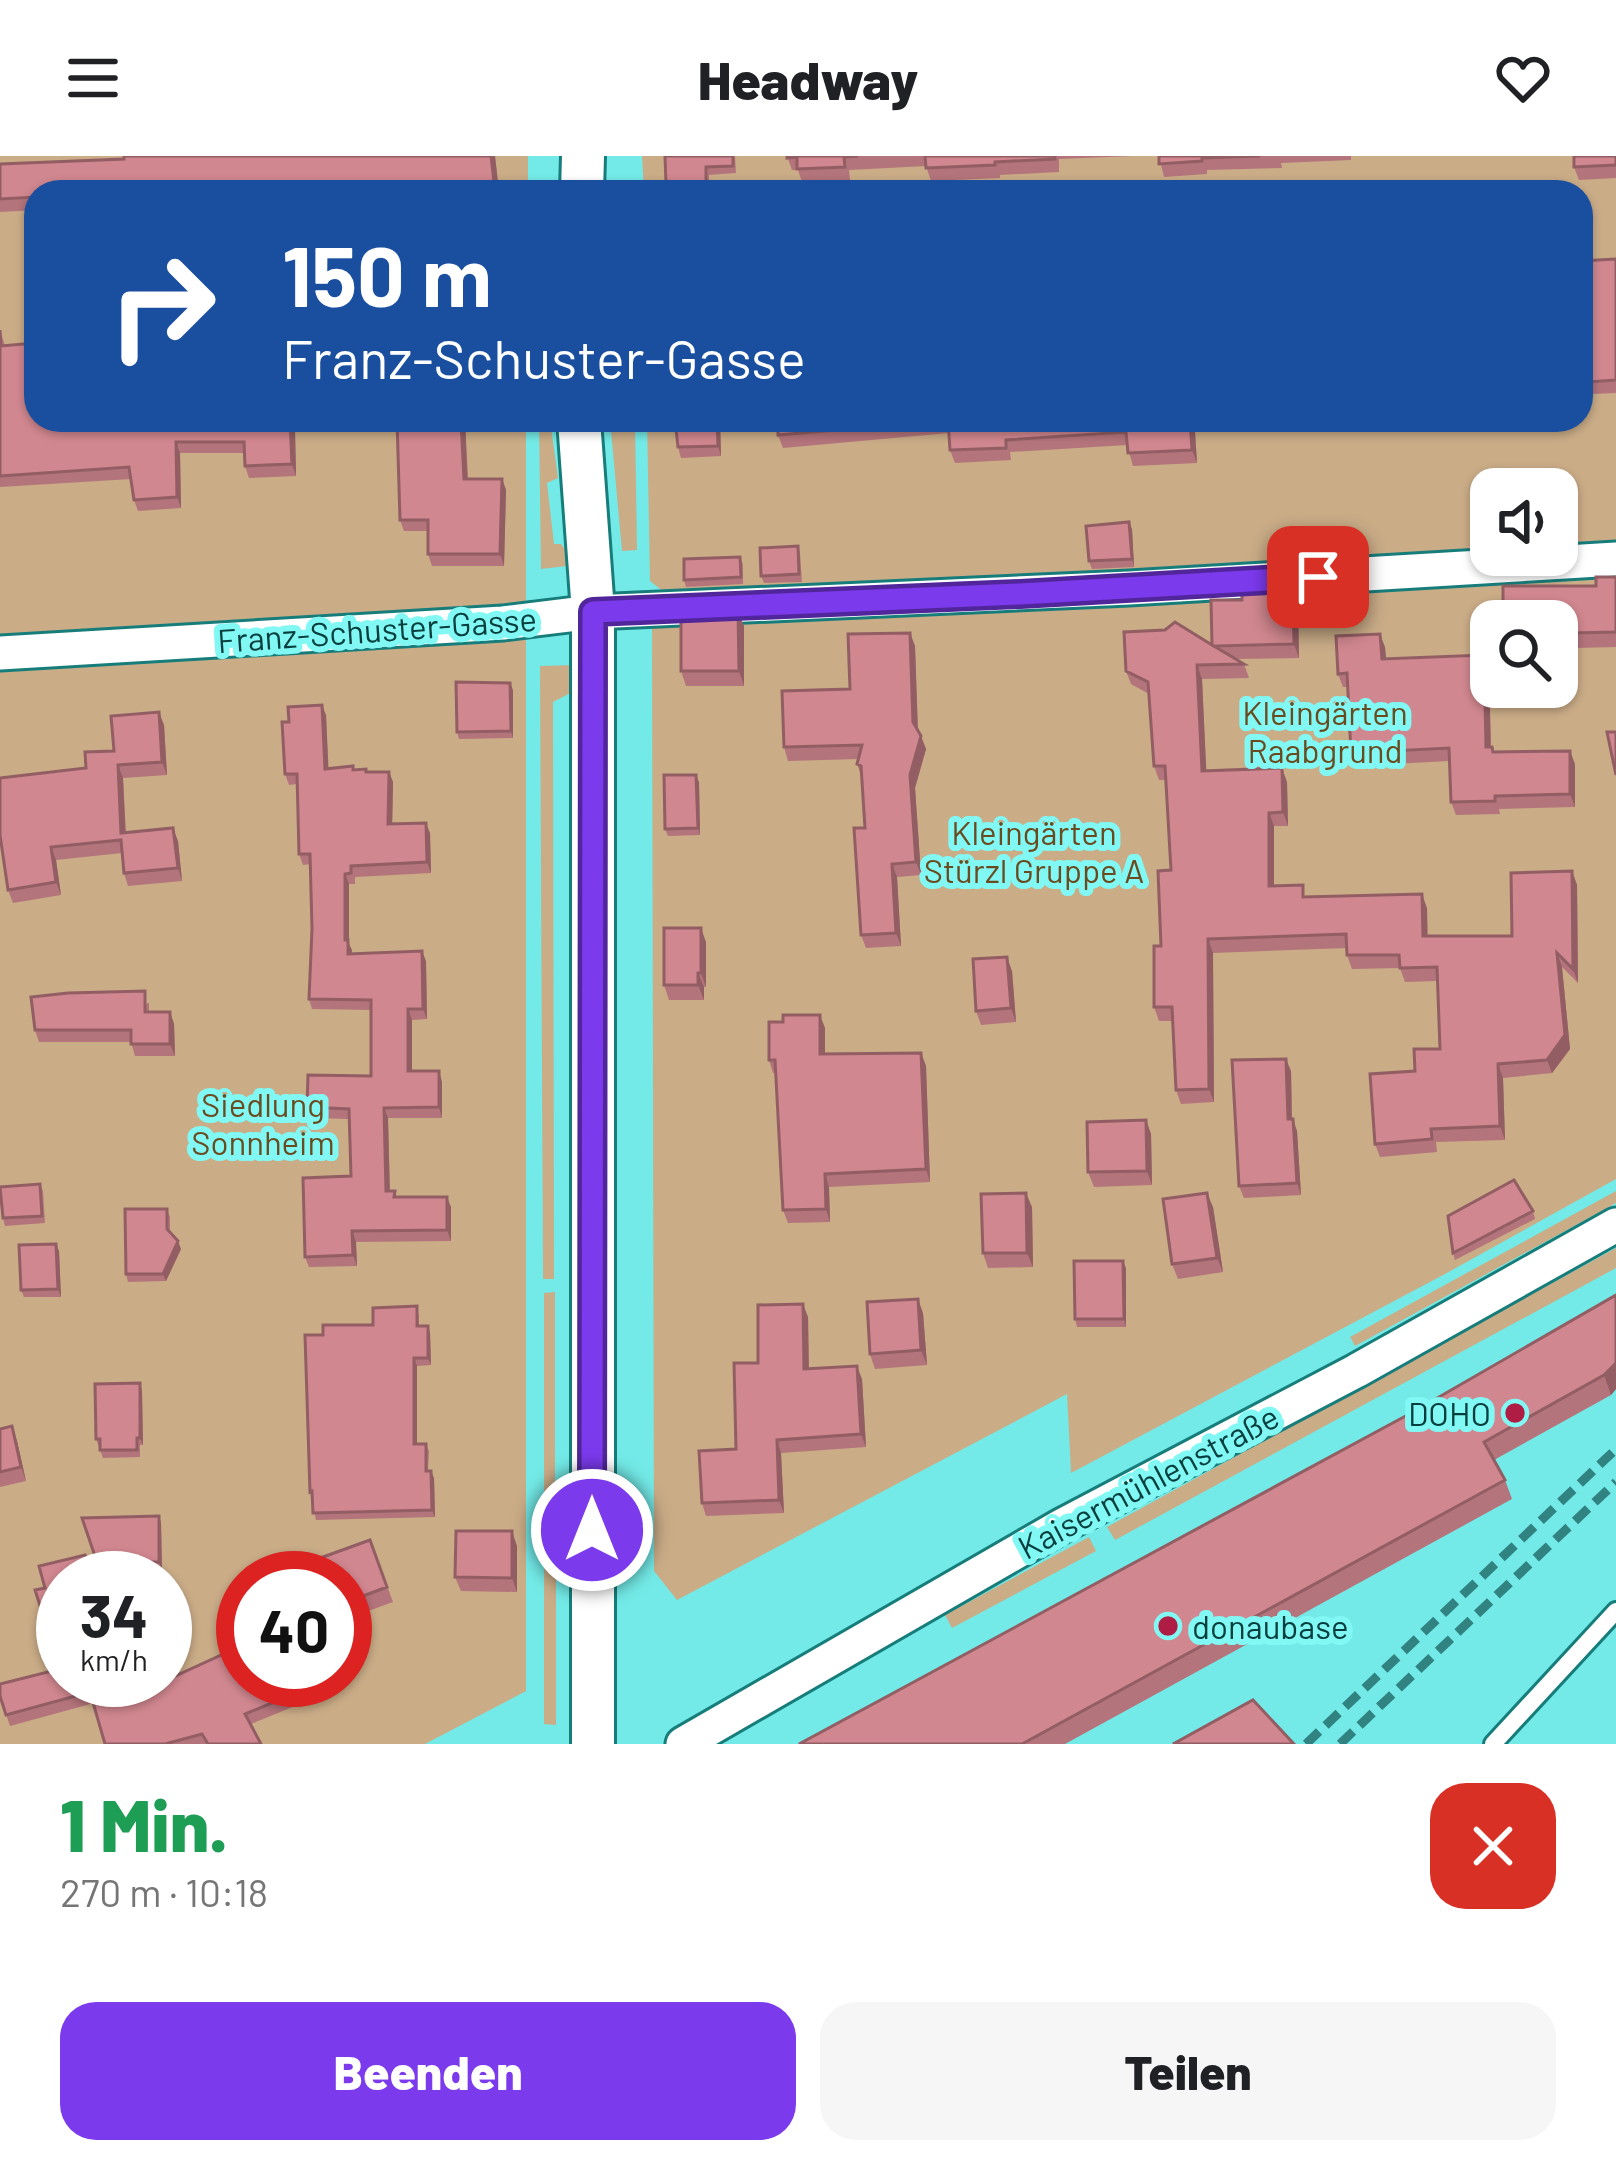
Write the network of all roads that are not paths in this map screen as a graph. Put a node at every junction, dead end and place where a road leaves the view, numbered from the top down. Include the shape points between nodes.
1 (580, 432) edge
2 (1616, 559) edge
3 (593, 612) junction
4 (0, 652) edge
5 (1616, 1225) edge
6 (1616, 1611) edge
7 (593, 1744) edge
8 (683, 1744) edge
9 (1493, 1744) edge

1 - 3 street
2 - 3 street, Franz-Schuster-Gasse
3 - 4 street, Franz-Schuster-Gasse
3 - 7 street
5 - 8 street, Kaisermühlenstraße via 1063,1525
6 - 9 lane

